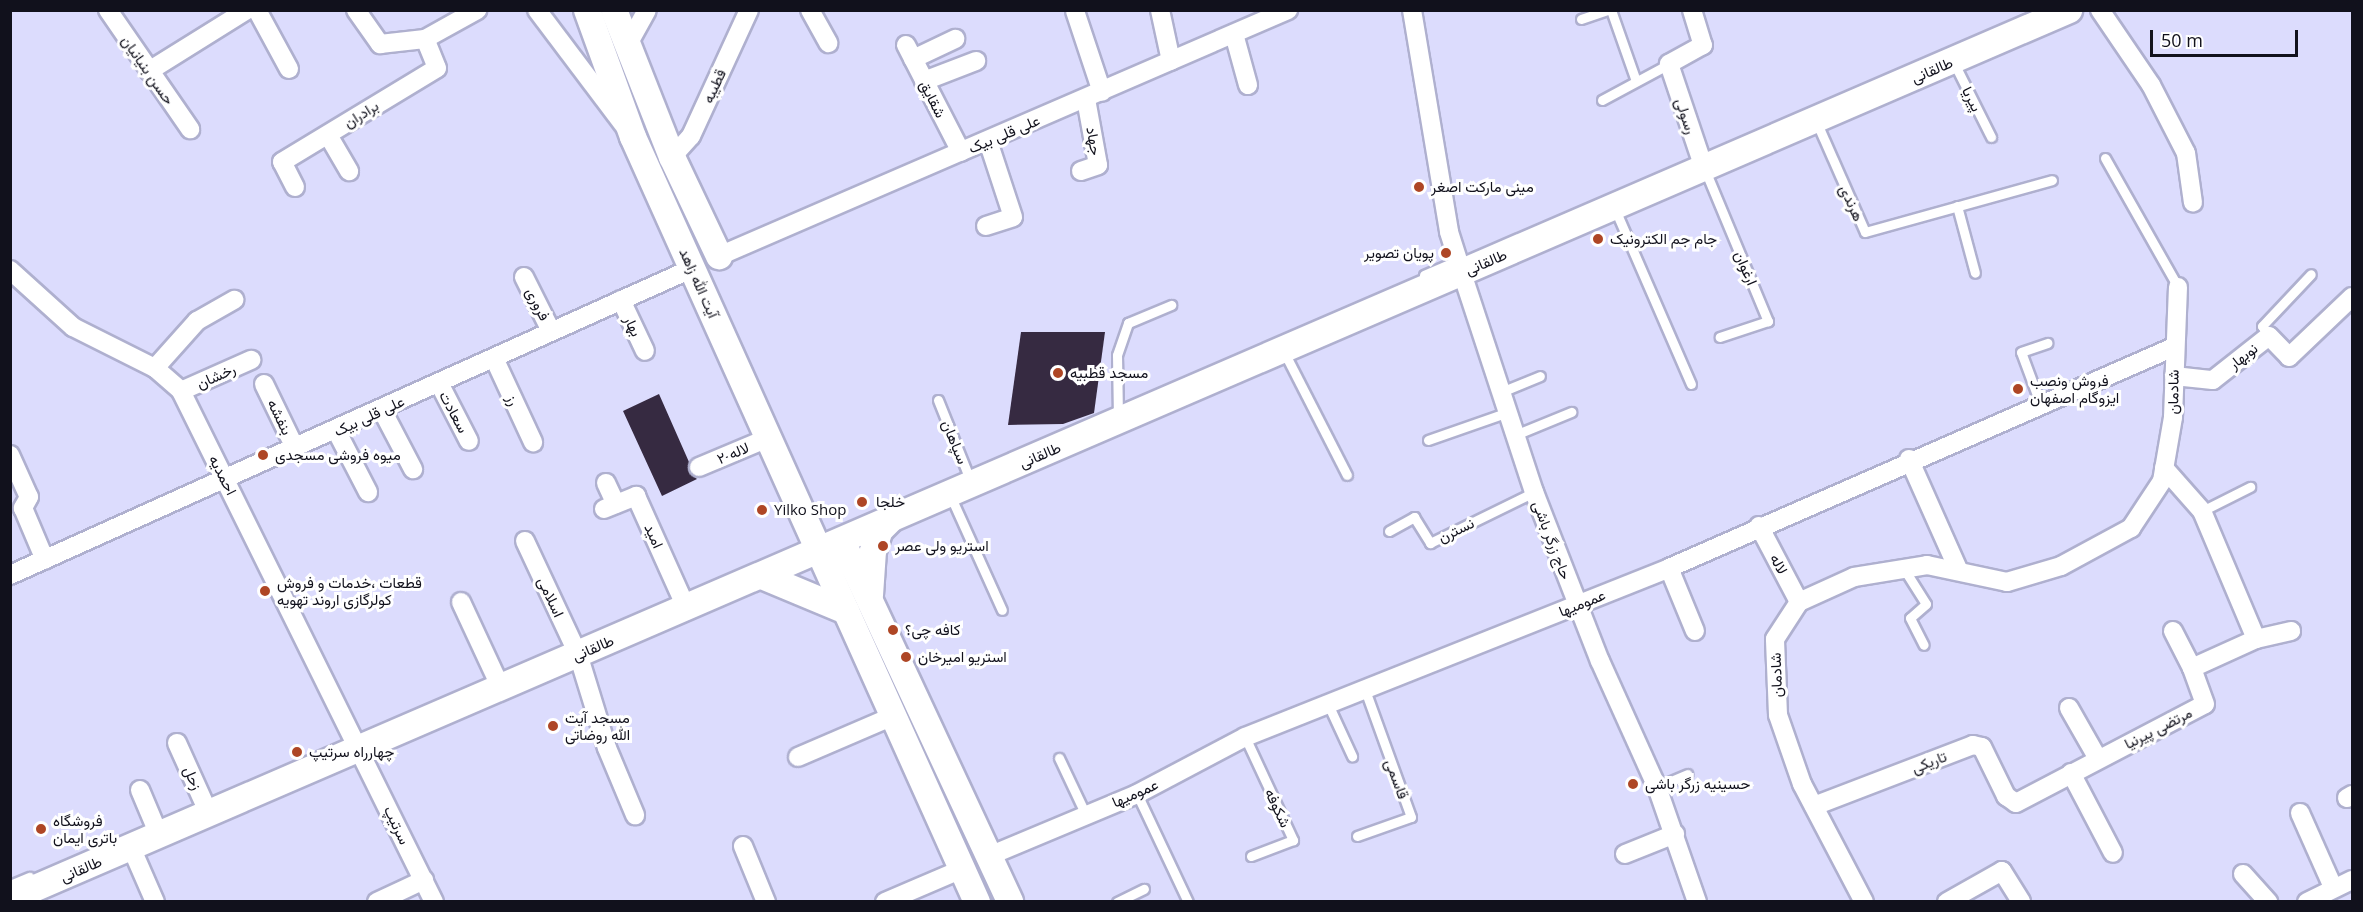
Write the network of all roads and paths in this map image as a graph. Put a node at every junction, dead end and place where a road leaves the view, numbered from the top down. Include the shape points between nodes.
1 (108, 10) edge
2 (247, 10) edge
3 (257, 10) edge
4 (356, 10) edge
5 (477, 10) edge
6 (537, 10) edge
7 (587, 10) edge
8 (614, 10) edge
9 (647, 10) edge
10 (749, 10) edge
11 (810, 10) edge
12 (1075, 10) edge
13 (1160, 10) edge
14 (1288, 10) edge
15 (1412, 10) edge
16 (1609, 10) edge
17 (1692, 10) edge
18 (2042, 10) edge
19 (2069, 10) edge
20 (2100, 10) edge
21 (1581, 19) dead end
22 (1234, 34) junction
23 (424, 39) junction
24 (955, 39) dead end
25 (828, 43) dead end
26 (626, 48) junction
27 (976, 61) dead end
28 (1171, 61) junction
29 (1953, 61) junction
30 (1669, 64) junction
31 (289, 69) dead end
32 (149, 71) junction
33 (924, 81) junction
34 (1636, 81) junction
35 (1248, 85) dead end
36 (1094, 96) junction
37 (1602, 100) dead end
38 (1815, 120) junction
39 (190, 129) dead end
40 (328, 135) junction
41 (633, 137) junction
42 (1991, 137) dead end
43 (988, 141) junction
44 (961, 152) junction
45 (672, 158) junction
46 (2105, 158) dead end
47 (1702, 164) junction
48 (349, 171) dead end
49 (1081, 171) dead end
50 (2052, 180) dead end
51 (295, 187) dead end
52 (2193, 203) dead end
53 (1957, 206) junction
54 (1614, 207) junction
55 (986, 226) dead end
56 (1491, 246) dead end
57 (719, 256) joint
58 (1463, 263) junction
59 (693, 268) junction
60 (10, 270) edge
61 (1975, 273) dead end
62 (2311, 274) dead end
63 (524, 277) dead end
64 (1408, 282) dead end
65 (2178, 287) joint
66 (1376, 296) dead end
67 (2352, 297) edge
68 (234, 300) dead end
69 (621, 300) junction
70 (1171, 305) dead end
71 (551, 331) junction
72 (2269, 336) junction
73 (1720, 337) dead end
74 (2047, 343) dead end
75 (2174, 347) junction
76 (1283, 350) junction
77 (645, 351) dead end
78 (494, 358) junction
79 (251, 360) dead end
80 (155, 368) junction
81 (1540, 376) dead end
82 (2174, 376) junction
83 (439, 383) junction
84 (264, 384) dead end
85 (1691, 384) dead end
86 (181, 391) junction
87 (1501, 392) junction
88 (939, 400) dead end
89 (2040, 403) junction
90 (382, 410) junction
91 (1508, 412) junction
92 (1571, 412) dead end
93 (1118, 415) junction
94 (336, 430) junction
95 (1515, 435) junction
96 (768, 438) junction
97 (1428, 440) dead end
98 (469, 441) dead end
99 (533, 442) dead end
100 (296, 450) junction
101 (10, 455) edge
102 (1909, 459) junction
103 (699, 467) dead end
104 (2164, 468) junction
105 (413, 469) dead end
106 (1347, 475) dead end
107 (226, 481) junction
108 (606, 483) dead end
109 (963, 484) junction
110 (2250, 487) dead end
111 (368, 492) dead end
112 (1534, 492) junction
113 (2202, 511) junction
114 (891, 519) junction
115 (1759, 526) junction
116 (1389, 531) dead end
117 (525, 541) dead end
118 (842, 542) junction
119 (815, 546) junction
120 (45, 560) junction
121 (1669, 568) junction
122 (1904, 569) junction
123 (1958, 569) junction
124 (10, 575) edge
125 (762, 576) junction
126 (703, 586) dead end
127 (870, 598) junction
128 (682, 599) junction
129 (461, 602) dead end
130 (1799, 602) junction
131 (1578, 605) junction
132 (648, 610) dead end
133 (846, 610) junction
134 (1002, 610) dead end
135 (1695, 631) dead end
136 (2173, 631) dead end
137 (2291, 631) dead end
138 (870, 632) junction
139 (2256, 639) junction
140 (1924, 645) dead end
141 (575, 649) junction
142 (2192, 668) junction
143 (498, 683) junction
144 (1364, 687) junction
145 (1328, 702) junction
146 (2069, 708) dead end
147 (893, 716) junction
148 (1245, 736) junction
149 (358, 742) junction
150 (177, 743) dead end
151 (1352, 756) dead end
152 (798, 757) dead end
153 (2097, 757) junction
154 (1059, 758) dead end
155 (2071, 773) junction
156 (1687, 774) dead end
157 (1657, 787) junction
158 (140, 790) dead end
159 (1137, 794) junction
160 (2016, 803) joint
161 (1814, 807) junction
162 (206, 808) junction
163 (1085, 813) junction
164 (2300, 813) dead end
165 (635, 815) dead end
166 (157, 829) junction
167 (1675, 834) junction
168 (1357, 836) dead end
169 (743, 846) dead end
170 (130, 848) junction
171 (2114, 853) dead end
172 (83, 854) dead end
173 (1625, 854) dead end
174 (989, 856) junction
175 (1251, 856) dead end
176 (962, 869) junction
177 (41, 872) dead end
178 (2243, 874) dead end
179 (424, 880) junction
180 (2352, 880) edge
181 (10, 885) edge
182 (2333, 887) junction
183 (1144, 889) dead end
184 (10, 899) edge
185 (155, 902) edge
186 (377, 902) edge
187 (434, 902) edge
188 (766, 902) edge
189 (885, 902) edge
190 (977, 902) edge
191 (1010, 902) edge
192 (1117, 902) edge
193 (1188, 902) edge
194 (1697, 902) edge
195 (1864, 902) edge
196 (1947, 902) edge
197 (2021, 902) edge
198 (2268, 902) edge
199 (2307, 902) edge

1 - 32 street, حسن بنیانیان
2 - 32 street
3 - 31 street
4 - 23 street via 380,44
5 - 23 street
6 - 41 street
7 - 41 main road, آیت الله زاهد
8 - 26 main road, آیت الله زاهد
9 - 26 street
10 - 45 street, قطیبه via 691,136
11 - 25 street
12 - 36 street
13 - 28 street
14 - 22 street, علی قلی بیک
15 - 58 street, حاج زرگر باشی
16 - 21 lane
16 - 34 lane
17 - 30 street via 1703,45
18 - 47 lane, طالقانی
19 - 29 main road, طالقانی
20 - 52 street via 2151,86 2186,153
22 - 28 street, علی قلی بیک
22 - 35 street
23 - 40 street, برادران via 437,68
24 - 33 street, شقایق via 909,52
26 - 45 main road, آیت الله زاهد
27 - 33 street
28 - 36 street, علی قلی بیک
29 - 38 main road, طالقانی
29 - 42 lane, پیریا
30 - 34 lane
30 - 47 street, رسولی
32 - 39 street, حسن بنیانیان
33 - 44 street, شقایق
34 - 37 lane
36 - 43 street, علی قلی بیک
36 - 49 street, جهاد via 1098,165
38 - 47 main road, طالقانی
38 - 53 lane, هرندی via 1865,232
40 - 48 street
40 - 51 street, برادران via 282,162
41 - 59 main road, آیت الله زاهد
43 - 44 street, علی قلی بیک
43 - 55 street via 1013,217
44 - 57 street, علی قلی بیک
45 - 57 main road, آیت الله زاهد
46 - 65 lane
47 - 54 main road, طالقانی
47 - 56 lane, طالقانی
47 - 73 lane, ارغوان via 1768,321
50 - 53 lane, هرندی
53 - 61 lane
54 - 58 main road, طالقانی
54 - 85 lane
58 - 64 lane, طالقانی
58 - 76 main road, طالقانی
58 - 87 street, حاج زرگر باشی
59 - 69 street, علی قلی بیک
59 - 96 main road, آیت الله زاهد
60 - 80 street, احمدیه via 73,327
62 - 72 lane via 2262,326
63 - 71 street, فروری
65 - 75 street, شادمان
66 - 93 lane, طالقانی
67 - 72 street, نوبهار via 2289,357
68 - 80 street via 197,321
69 - 71 street, علی قلی بیک
69 - 77 street, بهار
70 - 93 lane via 1128,323 1117,356
71 - 78 street, علی قلی بیک
72 - 82 street, نوبهار via 2213,380
74 - 89 lane via 2021,352
75 - 82 street, شادمان
75 - 89 street, عمومیها
76 - 93 main road, طالقانی
76 - 106 lane
78 - 83 street, علی قلی بیک
78 - 99 street, رز
79 - 86 street, رخشان
80 - 86 street, احمدیه
81 - 87 lane
82 - 104 street, شادمان via 2174,417
83 - 90 street, علی قلی بیک
83 - 98 street, سعادت
84 - 100 street, بنفشه
86 - 107 street, احمدیه
87 - 91 street, حاج زرگر باشی
88 - 109 lane, سپاهان
89 - 102 street, عمومیها
90 - 94 street, علی قلی بیک
90 - 105 street
91 - 95 street, حاج زرگر باشی
91 - 97 lane
92 - 95 lane
93 - 109 main road, طالقانی
94 - 100 street, علی قلی بیک
94 - 111 street
95 - 112 street, حاج زرگر باشی
96 - 103 street, ۲-لاله
96 - 119 main road, آیت الله زاهد
100 - 107 street, علی قلی بیک
101 - 120 street via 29,497 23,508
102 - 115 street, عمومیها
102 - 123 street
104 - 113 street
104 - 123 street, شادمان via 2162,481 2131,528 2061,566 2007,582
107 - 120 street, علی قلی بیک
107 - 149 street, احمدیه
108 - 128 street, امید via 610,507 636,496
109 - 114 main road, طالقانی
109 - 119 lane, طالقانی
109 - 134 lane, سپاهان
110 - 113 lane
112 - 116 lane, نسترن via 1430,543 1414,517
112 - 131 street, حاج زرگر باشی
113 - 139 street
114 - 118 main road, طالقانی
114 - 127 main road via 880,530 873,551
115 - 121 street, عمومیها
115 - 130 street, لاله
117 - 141 street, اسلامی
118 - 119 main road, طالقانی
118 - 127 main road
119 - 125 main road, طالقانی
119 - 126 lane, طالقانی
119 - 133 main road
120 - 124 street, علی قلی بیک
121 - 131 street, عمومیها
121 - 135 street
122 - 123 street, شادمان via 1928,565
122 - 130 street, شادمان via 1854,577
122 - 140 lane via 1926,604 1910,618
125 - 128 main road, طالقانی
125 - 133 main road
127 - 138 main road
128 - 141 main road, طالقانی
129 - 143 street
130 - 161 street, شادمان via 1775,639 1778,715
131 - 144 street, عمومیها
131 - 157 street, حاج زرگر باشی
132 - 141 lane, طالقانی
133 - 138 main road
136 - 142 street
137 - 139 street
138 - 147 main road
138 - 174 main road
139 - 142 street
141 - 143 main road, طالقانی
141 - 165 street, اسلامی
142 - 153 street, مرتضی پیرنیا via 2205,704
143 - 149 main road, طالقانی
144 - 145 street, عمومیها
144 - 168 lane, قاسمی via 1411,817
145 - 148 street, عمومیها
145 - 151 lane
146 - 153 street
147 - 152 street
147 - 176 main road
148 - 159 street, عمومیها
148 - 175 lane, شکوفه via 1293,840
149 - 162 main road, طالقانی
149 - 179 street, سرتیپ
150 - 162 street, زحل
153 - 155 street, مرتضی پیرنیا
154 - 163 lane
155 - 160 street, مرتضی پیرنیا
155 - 171 street
156 - 157 lane
157 - 167 street, حاج زرگر باشی
158 - 166 street
159 - 163 street, عمومیها
159 - 193 lane
160 - 161 street, تاریکی via 2006,796 1982,747 1973,745
161 - 195 street, شادمان
162 - 166 main road, طالقانی
163 - 174 street, عمومیها
164 - 182 street
166 - 170 main road, طالقانی
166 - 172 lane, طالقانی
167 - 173 street
167 - 194 street, حاج زرگر باشی
169 - 188 street
170 - 184 main road, طالقانی
170 - 185 street
174 - 191 main road
176 - 189 street
176 - 190 main road
177 - 181 lane, طالقانی
178 - 198 street
179 - 186 street
179 - 187 street, سرتیپ
180 - 182 street
182 - 199 street
183 - 192 lane
196 - 197 street via 2002,871

